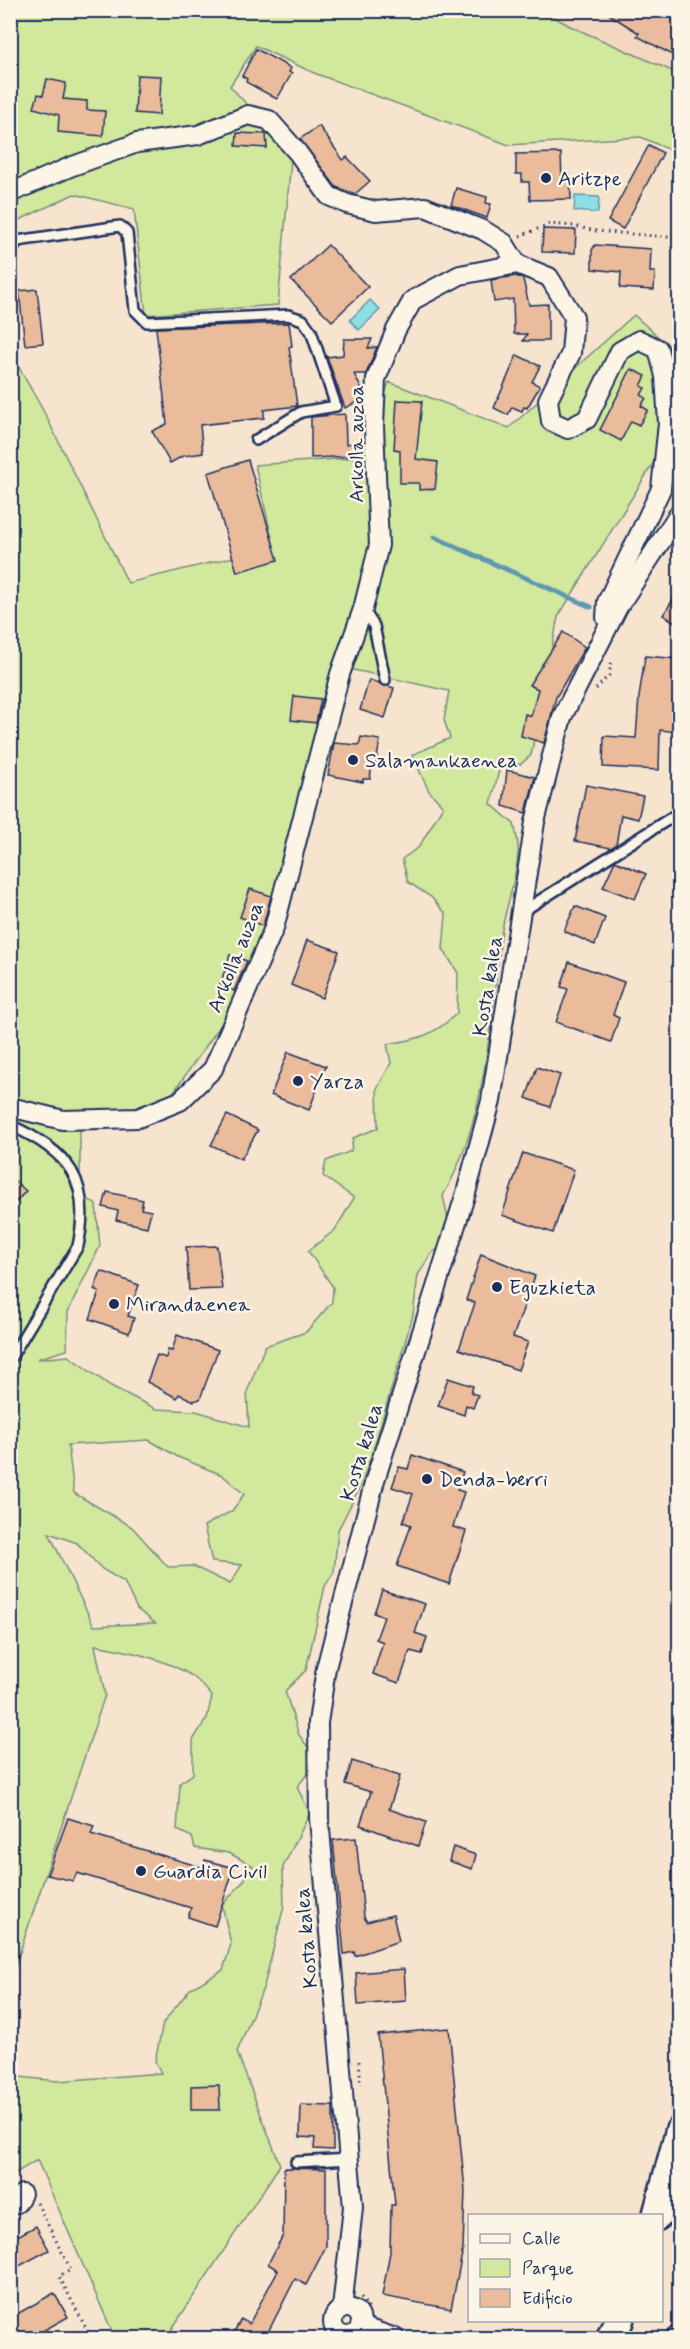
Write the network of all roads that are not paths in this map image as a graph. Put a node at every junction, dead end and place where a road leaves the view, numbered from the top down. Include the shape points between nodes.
1 (10, 193) edge
2 (10, 256) edge
3 (517, 264) junction
4 (256, 440) dead end
5 (680, 512) edge
6 (363, 609) junction
7 (604, 630) junction
8 (385, 680) dead end
9 (680, 812) edge
10 (521, 912) junction
11 (10, 1107) edge
12 (10, 1125) edge
13 (10, 1359) edge
14 (680, 2131) edge
15 (350, 2160) junction
16 (296, 2162) dead end
17 (658, 2214) edge
18 (342, 2309) junction
19 (360, 2326) junction
20 (680, 2333) edge
21 (335, 2335) edge
22 (395, 2338) edge
23 (675, 2338) edge

1 - 3 street via 137,143 198,135 248,115 269,120 329,196 376,211 425,207 483,230 504,243
2 - 4 lane via 16,241 120,225 127,233 135,310 147,322 288,315 303,320 311,331 336,406 301,412
3 - 6 street, Arkolla auzoa via 460,275 414,300 396,330 376,379 379,545
3 - 7 street via 549,277 574,317 571,353 548,400 551,421 568,429 587,419 620,351 639,340 658,349 665,376 668,424 661,489 607,602
5 - 7 street
6 - 8 lane via 374,626
6 - 11 street, Arkolla auzoa via 340,674 274,928 213,1069 180,1101 138,1118 63,1120
7 - 10 street, Kosta kalea via 562,717 535,822
9 - 10 lane
10 - 15 street, Kosta kalea via 491,1101 375,1480 326,1668 319,1715 319,1818
12 - 13 lane via 39,1138 64,1159 81,1186 82,1226 78,1246
14 - 17 main road
15 - 16 lane
15 - 18 street, Kosta kalea via 353,2207
18 - 19 street via 355,2310
18 - 21 street via 333,2319
19 - 21 street via 351,2336
19 - 22 street
20 - 23 street

